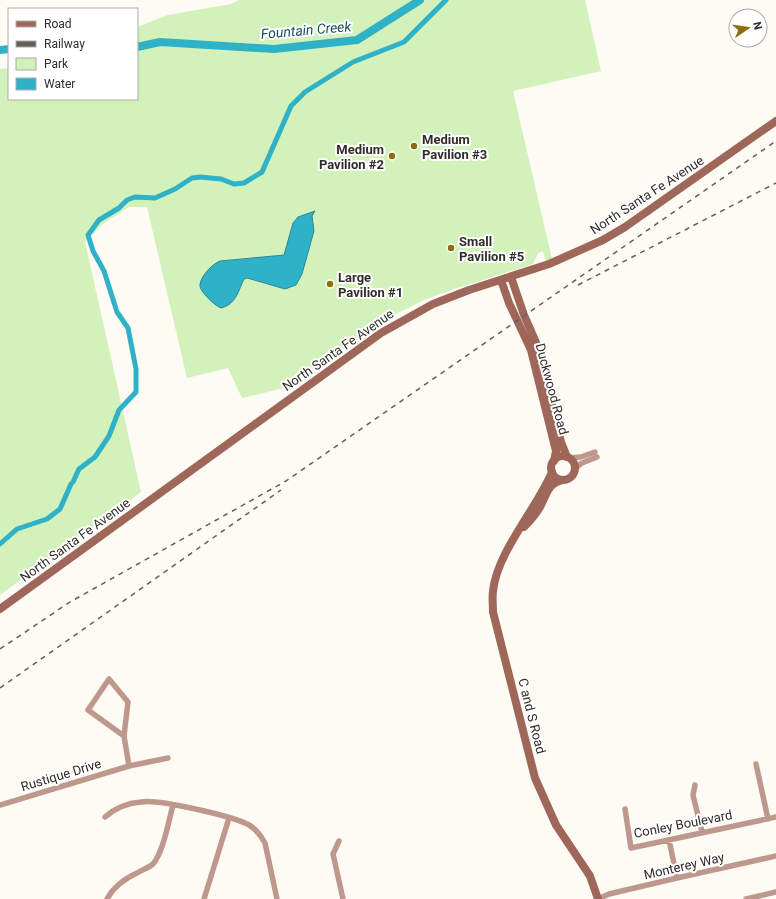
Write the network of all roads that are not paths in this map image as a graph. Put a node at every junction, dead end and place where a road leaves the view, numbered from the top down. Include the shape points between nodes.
1 (776, 121) edge
2 (511, 277) junction
3 (501, 280) junction
4 (568, 458) junction
5 (554, 461) junction
6 (574, 469) junction
7 (552, 472) junction
8 (563, 480) junction
9 (520, 530) junction
10 (0, 609) edge
11 (124, 736) junction
12 (168, 758) dead end
13 (756, 764) dead end
14 (129, 766) junction
15 (696, 785) dead end
16 (0, 805) edge
17 (173, 805) junction
18 (625, 809) dead end
19 (105, 817) dead end
20 (776, 817) edge
21 (228, 818) junction
22 (768, 819) junction
23 (702, 832) junction
24 (669, 840) junction
25 (339, 842) dead end
26 (776, 856) edge
27 (677, 878) junction
28 (776, 892) edge
29 (206, 898) edge
30 (107, 899) edge
31 (278, 899) edge
32 (343, 899) edge
33 (598, 899) edge
34 (746, 899) edge

1 - 2 main road, North Santa Fe Avenue via 614,234 549,264
2 - 3 main road, North Santa Fe Avenue
2 - 4 main road, Duckwood Road via 538,347 561,442
3 - 5 main road, Duckwood Road via 531,350 556,451
3 - 10 main road, North Santa Fe Avenue via 433,304 375,337
4 - 5 main road via 560,457
4 - 6 main road
4 - 6 street via 596,454
5 - 7 main road
6 - 8 main road via 570,477
7 - 8 main road via 556,478
7 - 9 main road, C and S Road
8 - 9 main road, C and S Road via 550,486 539,509
9 - 33 main road, C and S Road via 497,573 493,590 493,612 535,778 556,825 590,876
11 - 11 street via 88,710 109,679 128,702
11 - 14 street
12 - 14 street, Rustique Drive
13 - 22 street
14 - 16 street, Rustique Drive
15 - 23 street via 693,795
17 - 19 street via 140,802 114,810
17 - 21 street
17 - 30 street via 154,862 148,868 124,879
18 - 24 street, Conley Boulevard via 631,848
20 - 22 street, Conley Boulevard
21 - 29 street
21 - 31 street via 250,825 261,835
22 - 23 street, Conley Boulevard
23 - 24 street, Conley Boulevard
24 - 27 street
25 - 32 street via 334,854
26 - 27 street, Monterey Way
27 - 33 street, Monterey Way via 609,894
28 - 34 street

